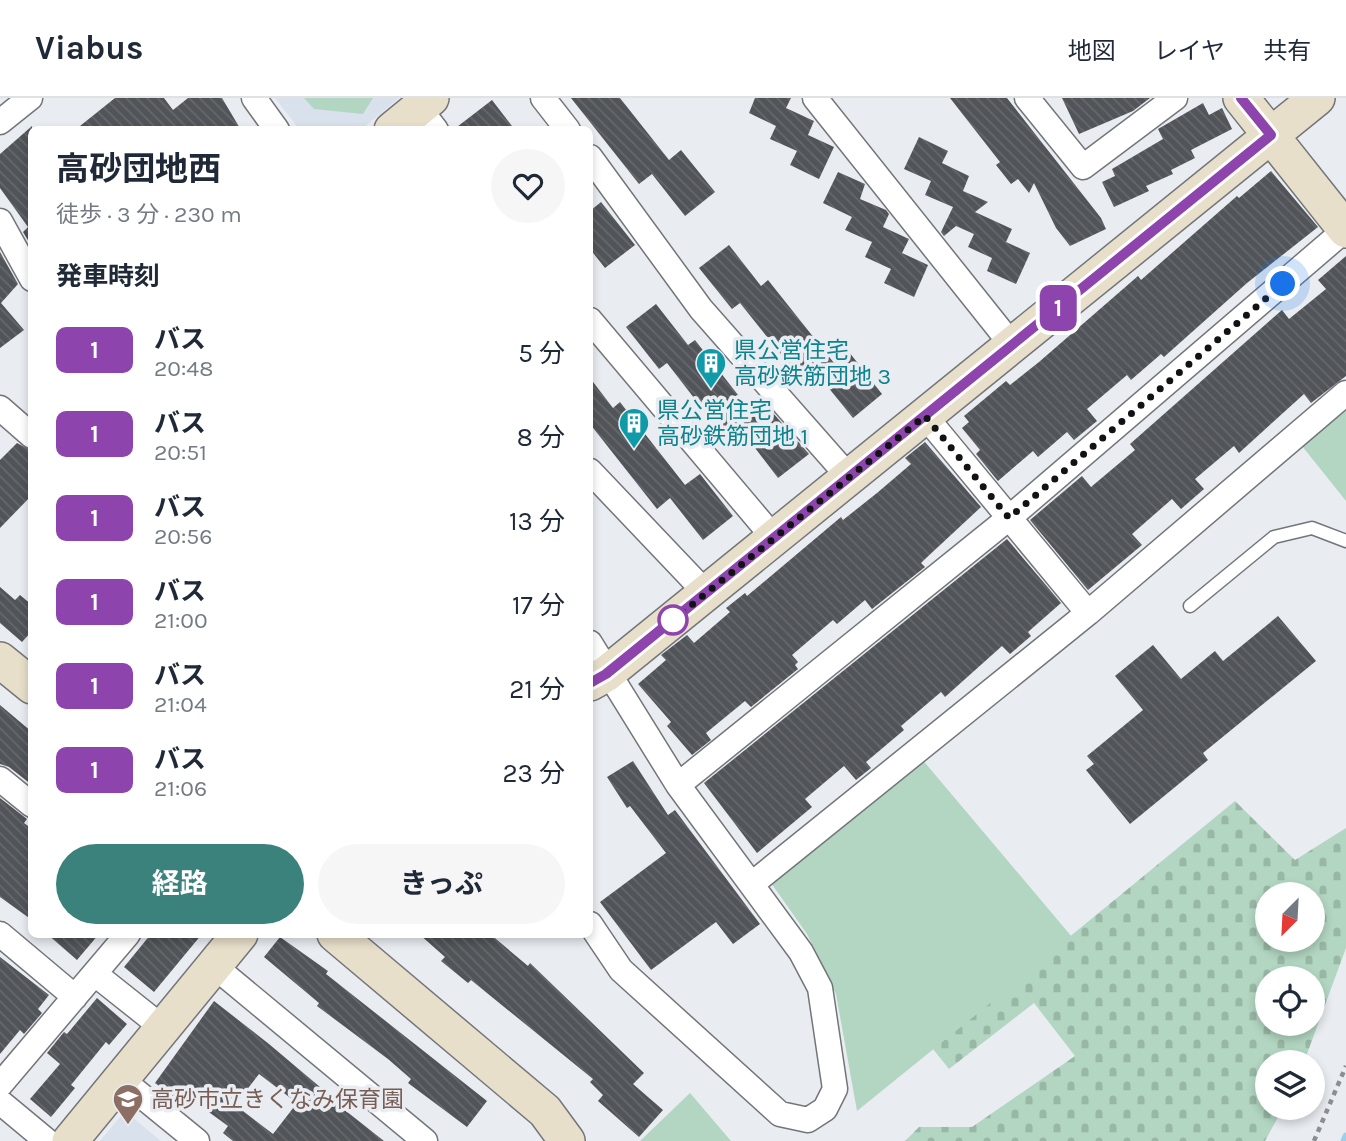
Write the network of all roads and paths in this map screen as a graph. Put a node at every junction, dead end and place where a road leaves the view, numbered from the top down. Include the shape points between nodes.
1 (30, 98) edge
2 (254, 98) edge
3 (543, 98) edge
4 (815, 98) edge
5 (1027, 98) edge
6 (1175, 98) edge
7 (1241, 98) edge
8 (1317, 98) edge
9 (428, 112) edge
10 (0, 122) edge
11 (274, 126) edge
12 (400, 126) edge
13 (565, 126) edge
14 (1271, 135) junction
15 (593, 161) edge
16 (0, 221) edge
17 (1346, 229) edge
18 (28, 272) edge
19 (593, 324) edge
20 (1012, 345) junction
21 (1346, 393) edge
22 (0, 408) edge
23 (925, 416) junction
24 (28, 432) edge
25 (593, 474) edge
26 (849, 477) junction
27 (1009, 518) junction
28 (774, 538) junction
29 (1346, 541) edge
30 (706, 593) junction
31 (1190, 606) dead end
32 (1088, 613) junction
33 (593, 656) edge
34 (0, 660) edge
35 (598, 678) edge
36 (28, 683) edge
37 (0, 779) edge
38 (678, 785) junction
39 (28, 802) edge
40 (752, 884) junction
41 (593, 929) edge
42 (0, 934) edge
43 (125, 938) edge
44 (237, 938) edge
45 (340, 938) edge
46 (214, 966) junction
47 (95, 974) junction
48 (75, 997) junction
49 (163, 1028) junction
50 (1346, 1066) edge
51 (121, 1079) junction
52 (0, 1085) edge
53 (0, 1102) edge
54 (47, 1141) edge
55 (70, 1141) edge
56 (197, 1141) edge
57 (425, 1141) edge
58 (567, 1141) edge
59 (1314, 1141) edge

1 - 10 street
2 - 11 street
3 - 13 street
4 - 20 street
5 - 6 street via 1083,167
7 - 14 street
8 - 14 street
9 - 12 street
14 - 17 street
14 - 20 street
15 - 26 street via 701,309
16 - 18 street
17 - 27 street
19 - 28 street
20 - 23 street
21 - 32 street
22 - 24 street
23 - 26 street
23 - 27 street
25 - 30 street
26 - 28 street
27 - 32 street
27 - 38 street
28 - 30 street
29 - 31 lane via 1312,528 1274,537
30 - 35 street
32 - 40 street
33 - 35 street
34 - 36 street
35 - 38 street
37 - 39 street
38 - 40 street
40 - 41 street via 820,988 835,1089 825,1109 808,1120 780,1114 755,1092 621,971
42 - 48 street
43 - 47 street
44 - 46 street
45 - 58 street via 545,1111
46 - 49 street
46 - 57 street
47 - 48 street
47 - 49 street
48 - 52 street
49 - 51 street
50 - 59 path
51 - 55 street
51 - 56 street
53 - 54 street

